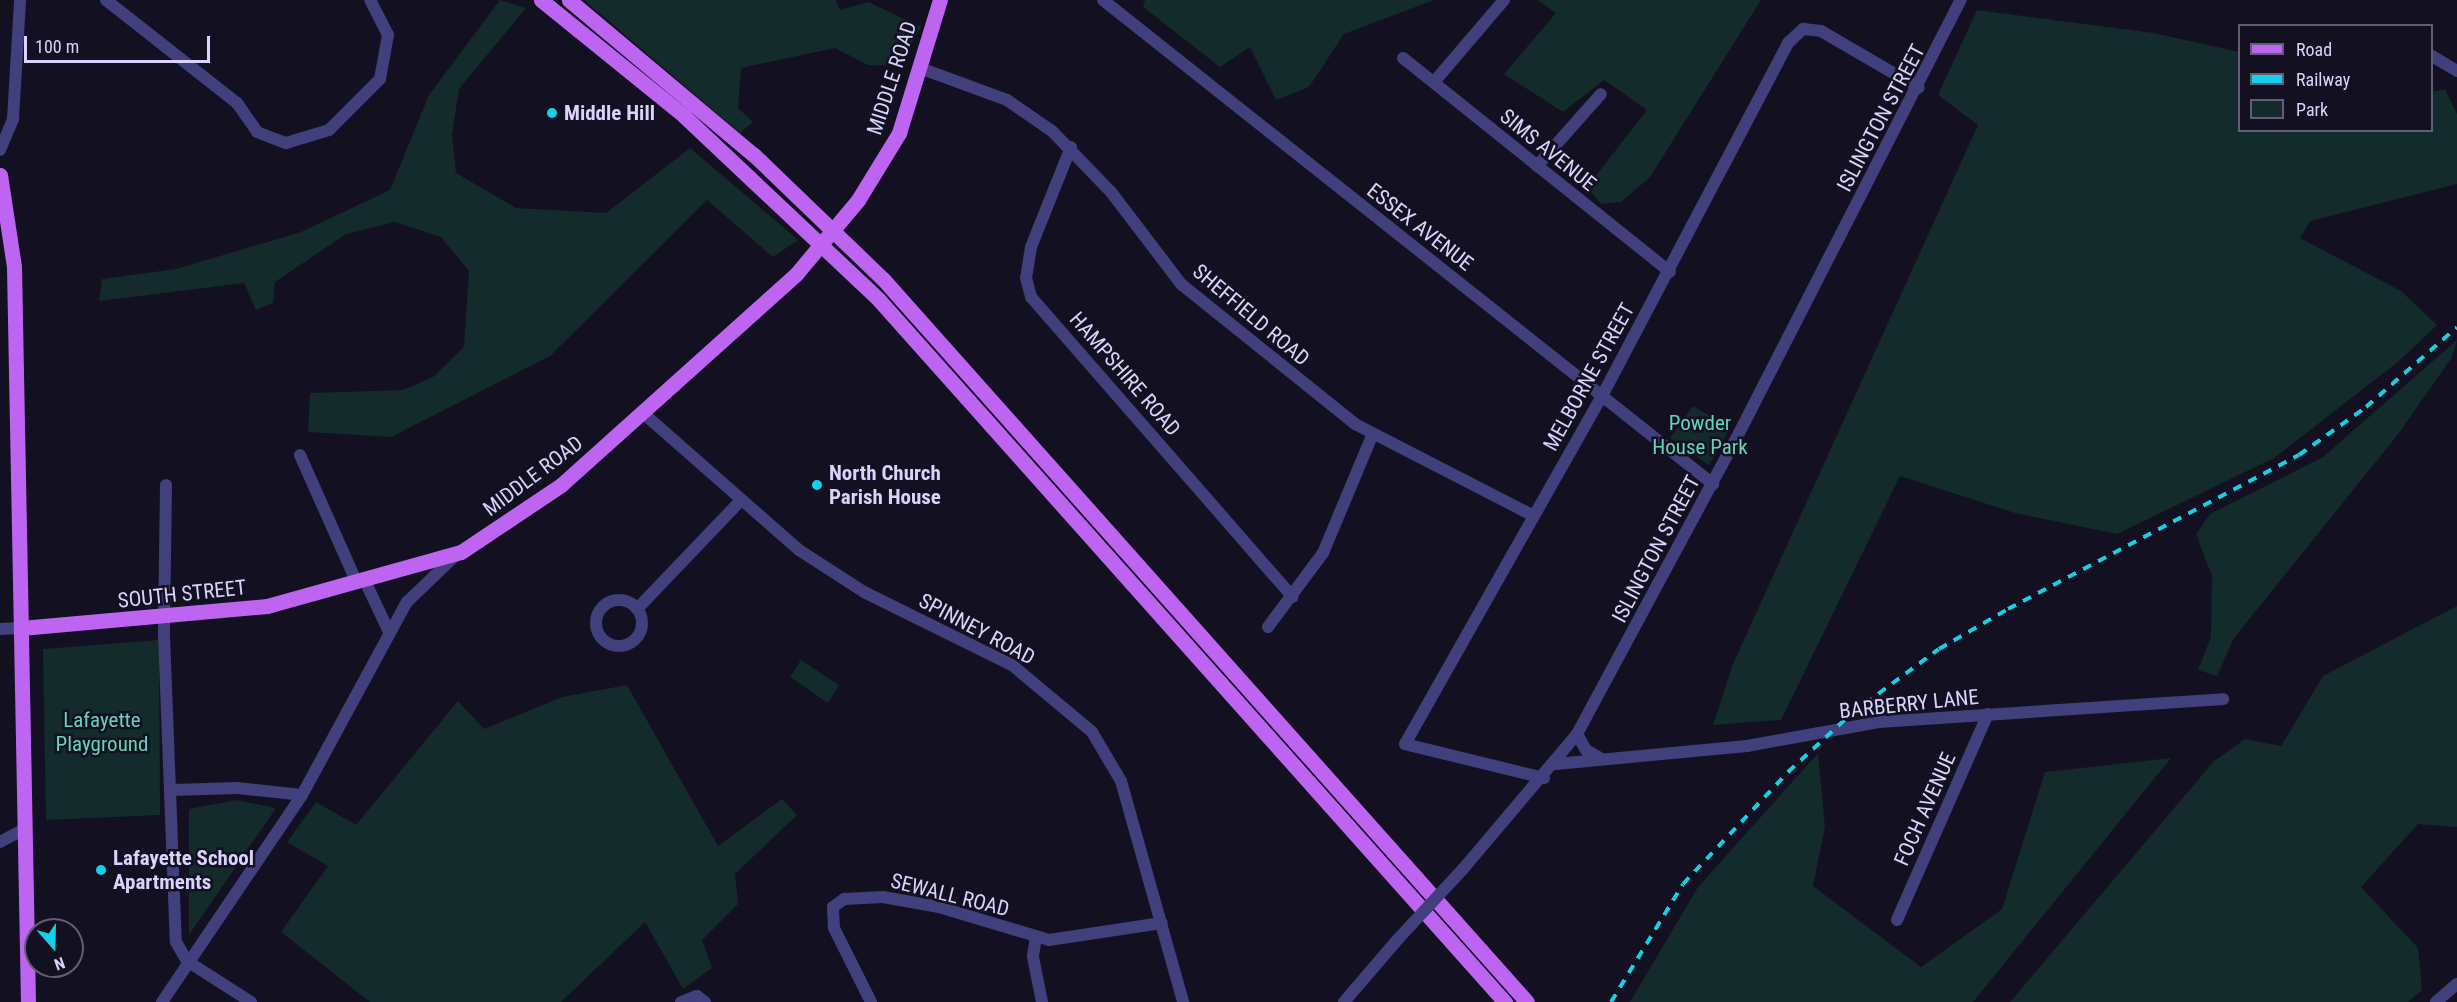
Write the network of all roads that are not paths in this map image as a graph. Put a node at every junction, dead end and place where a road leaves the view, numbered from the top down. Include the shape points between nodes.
1 (20, 0) edge
2 (106, 0) edge
3 (370, 0) edge
4 (541, 0) edge
5 (569, 0) edge
6 (940, 0) edge
7 (1103, 0) edge
8 (1504, 0) edge
9 (1961, 0) edge
10 (2433, 57) edge
11 (1403, 58) dead end
12 (920, 68) junction
13 (2457, 71) edge
14 (1434, 82) junction
15 (1919, 88) junction
16 (1601, 94) dead end
17 (1071, 147) junction
18 (0, 150) edge
19 (1537, 166) junction
20 (0, 175) edge
21 (1670, 272) junction
22 (1602, 396) junction
23 (643, 413) junction
24 (1372, 436) junction
25 (300, 455) dead end
26 (1713, 484) junction
27 (166, 485) dead end
28 (741, 500) junction
29 (1534, 516) junction
30 (461, 552) junction
31 (361, 582) junction
32 (1293, 597) junction
33 (637, 609) dead end
34 (164, 619) junction
35 (1268, 627) dead end
36 (21, 628) junction
37 (0, 629) edge
38 (389, 632) junction
39 (2223, 699) dead end
40 (1988, 714) junction
41 (1577, 734) junction
42 (1602, 759) junction
43 (1556, 764) junction
44 (1544, 778) junction
45 (172, 790) junction
46 (302, 795) junction
47 (23, 830) junction
48 (0, 842) edge
49 (1897, 920) dead end
50 (1162, 923) junction
51 (1036, 937) junction
52 (187, 961) junction
53 (2457, 984) edge
54 (28, 1002) edge
55 (162, 1002) edge
56 (251, 1002) edge
57 (681, 1002) edge
58 (705, 1002) edge
59 (871, 1002) edge
60 (1042, 1002) edge
61 (1183, 1002) edge
62 (1344, 1002) edge
63 (1505, 1002) edge
64 (1527, 1002) edge
65 (2436, 1002) edge

1 - 18 street via 13,118
2 - 3 street via 237,103 257,132 286,143 329,130 380,79 388,35
4 - 63 main road via 684,116 879,300
5 - 64 main road via 754,155 906,303
6 - 12 main road, MIDDLE ROAD
7 - 22 street, ESSEX AVENUE
8 - 14 street
9 - 15 street, ISLINGTON STREET
10 - 13 street
11 - 14 street, SIMS AVENUE
12 - 17 street, SHEFFIELD ROAD via 1006,100
12 - 23 main road, MIDDLE ROAD, bridge via 893,146 858,200 797,273
14 - 19 street, SIMS AVENUE
15 - 21 street, MELBORNE STREET via 1821,31 1803,29 1780,54
15 - 26 street, ISLINGTON STREET
16 - 19 street
17 - 24 street, SHEFFIELD ROAD via 1181,284
17 - 32 street, HAMPSHIRE ROAD via 1031,247 1026,278 1031,297
19 - 21 street, SIMS AVENUE
20 - 36 main road via 13,243
21 - 22 street, MELBORNE STREET
22 - 26 street, ESSEX AVENUE
22 - 29 street, MELBORNE STREET
23 - 28 street, SPINNEY ROAD
23 - 30 main road, MIDDLE ROAD via 542,500
24 - 29 street, SHEFFIELD ROAD
24 - 32 street via 1336,527
25 - 31 street
26 - 41 street, ISLINGTON STREET
27 - 34 street
28 - 33 street
28 - 50 street, SPINNEY ROAD via 831,573 1012,665 1076,716 1104,748 1121,781
29 - 44 street, MELBORNE STREET via 1405,744
30 - 31 main road, SOUTH STREET
30 - 38 street, MIDDLE ROAD via 418,588
31 - 34 main road, SOUTH STREET via 267,606
31 - 38 street
32 - 35 street
34 - 36 main road, SOUTH STREET
34 - 45 street
36 - 37 street, SOUTH STREET
36 - 47 main road
38 - 46 street, MIDDLE ROAD
39 - 40 street, BARBERRY LANE
40 - 42 street, BARBERRY LANE via 1879,722 1747,746
40 - 49 street, FOCH AVENUE
41 - 42 street via 1586,750
41 - 43 street, ISLINGTON STREET
42 - 43 street, BARBERRY LANE
43 - 44 street, ISLINGTON STREET
44 - 62 street, ISLINGTON STREET, bridge
45 - 46 street via 237,788
45 - 52 street via 176,942
46 - 52 street, MIDDLE ROAD
47 - 48 street
47 - 54 main road
50 - 51 street, SEWALL ROAD via 1069,940
50 - 61 street, SPINNEY ROAD
51 - 59 street, SEWALL ROAD via 920,903 844,899 833,907 834,928
51 - 60 street via 1034,957
52 - 55 street, MIDDLE ROAD
52 - 56 street
53 - 65 street
57 - 58 street via 697,996

